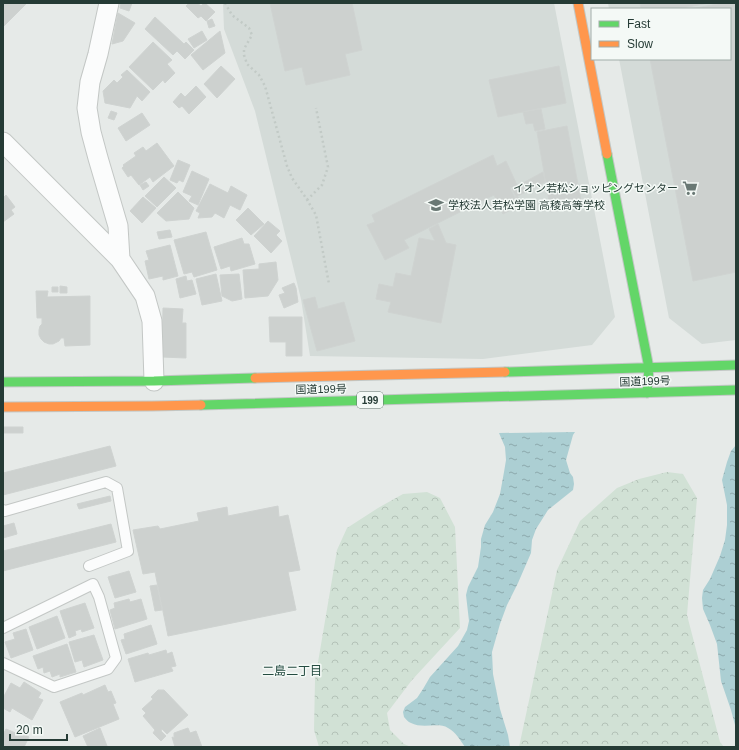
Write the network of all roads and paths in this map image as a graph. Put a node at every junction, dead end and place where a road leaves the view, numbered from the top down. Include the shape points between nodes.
1 (110, 3) edge
2 (225, 3) edge
3 (578, 3) edge
4 (316, 108) dead end
5 (3, 142) edge
6 (307, 200) junction
7 (120, 259) junction
8 (329, 284) dead end
9 (736, 365) edge
10 (649, 368) junction
11 (154, 381) junction
12 (3, 382) edge
13 (736, 390) edge
14 (647, 393) junction
15 (3, 407) edge
16 (3, 510) edge
17 (89, 566) dead end
18 (3, 628) edge
19 (3, 663) edge

1 - 7 street via 90,82 87,108 91,132 118,226
2 - 6 path via 232,15 249,28 252,35 244,48 247,64 259,75 265,86 287,166
3 - 10 main road
4 - 6 path via 328,168 322,185
5 - 7 street
6 - 8 path via 316,215
7 - 11 street via 145,296 152,320
9 - 10 main road, 国道199号 / 199
10 - 11 main road, 国道199号 / 199
10 - 14 main road
11 - 12 main road, 国道199号 / 199
13 - 14 main road, 国道199号 / 199
14 - 15 main road, 国道199号 / 199 via 152,406
16 - 17 lane via 106,482 117,488 128,551
18 - 19 lane via 93,584 116,658 108,669 54,687

